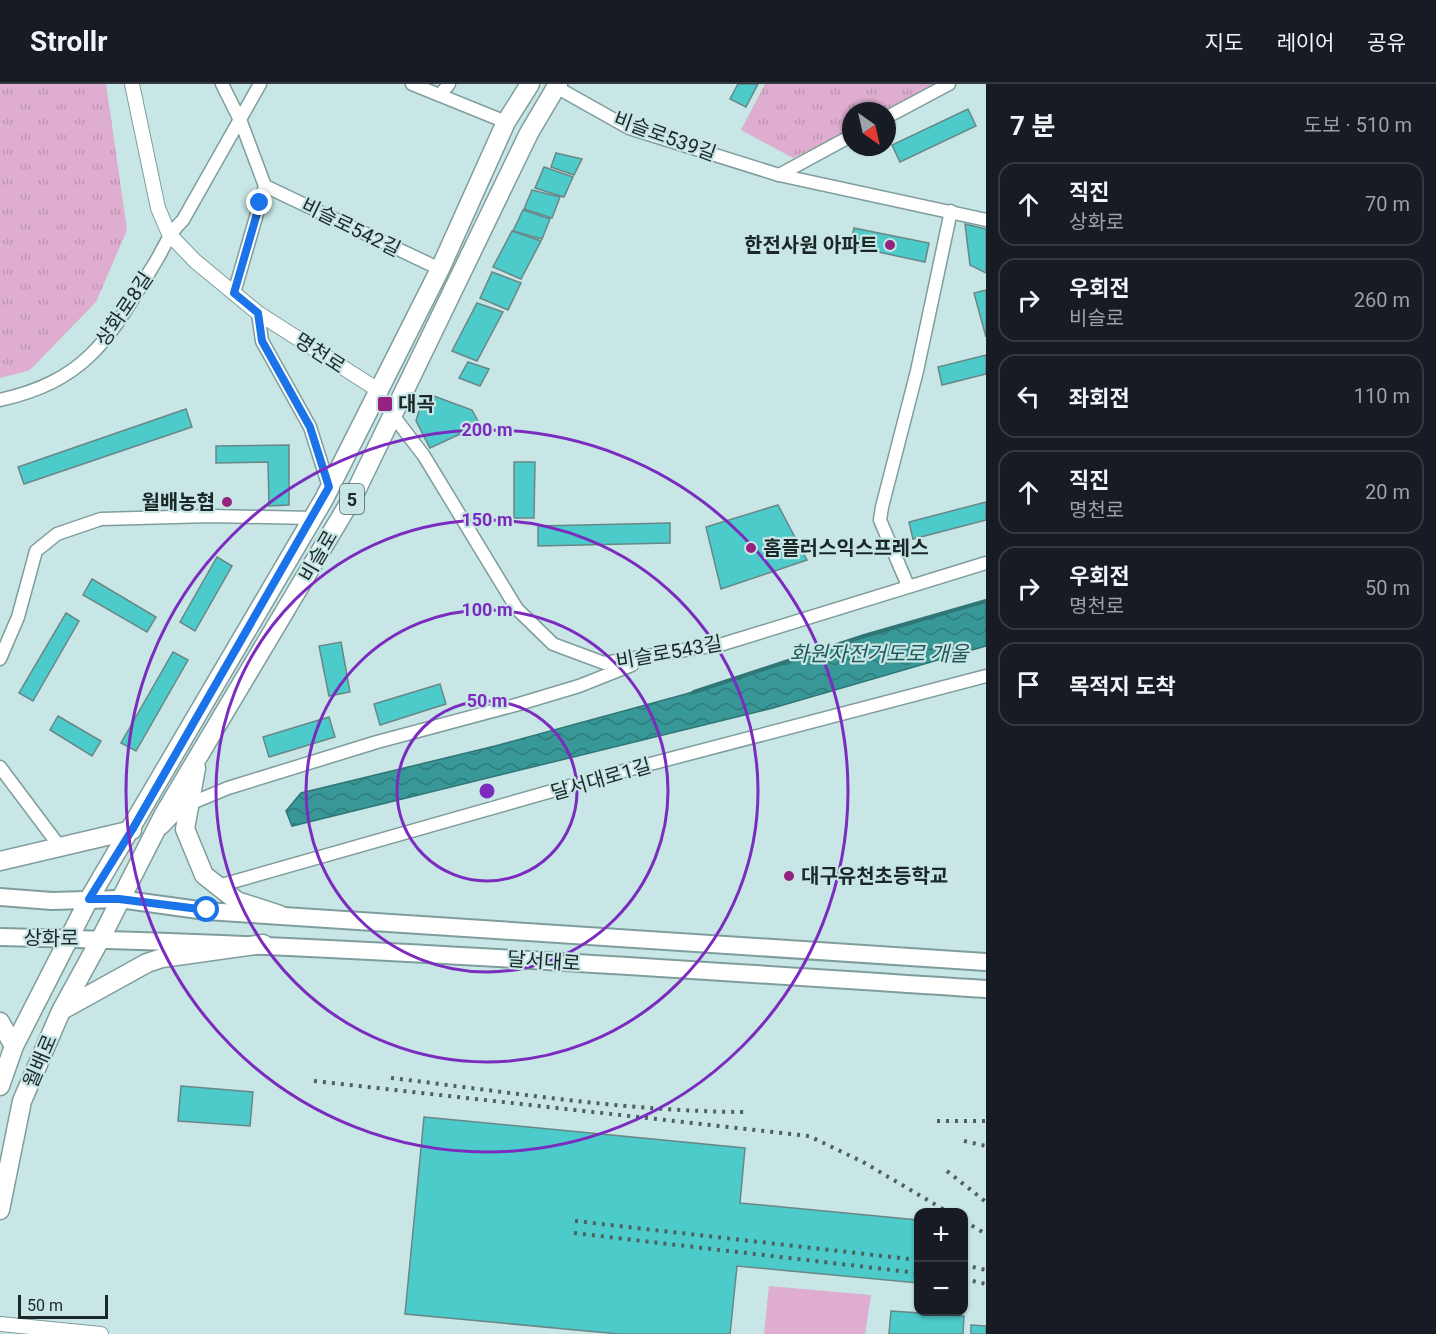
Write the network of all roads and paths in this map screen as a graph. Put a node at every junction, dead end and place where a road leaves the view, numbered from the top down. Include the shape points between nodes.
1 (132, 84) edge
2 (222, 84) edge
3 (260, 84) edge
4 (412, 84) edge
5 (449, 84) edge
6 (530, 84) edge
7 (949, 84) edge
8 (557, 85) edge
9 (440, 95) junction
10 (896, 112) edge
11 (241, 122) junction
12 (506, 122) junction
13 (842, 141) edge
14 (779, 175) junction
15 (265, 186) junction
16 (951, 211) junction
17 (986, 220) edge
18 (169, 234) junction
19 (440, 269) junction
20 (234, 293) junction
21 (258, 313) junction
22 (378, 390) junction
23 (0, 400) edge
24 (392, 414) junction
25 (329, 487) junction
26 (312, 518) junction
27 (986, 563) edge
28 (906, 581) dead end
29 (662, 654) junction
30 (0, 659) edge
31 (986, 676) edge
32 (198, 758) junction
33 (0, 767) edge
34 (192, 801) junction
35 (132, 830) junction
36 (153, 838) junction
37 (60, 847) junction
38 (0, 861) edge
39 (218, 886) junction
40 (0, 897) edge
41 (89, 899) junction
42 (119, 899) junction
43 (182, 908) joint
44 (280, 915) junction
45 (105, 930) junction
46 (0, 938) edge
47 (69, 938) junction
48 (263, 944) junction
49 (986, 962) edge
50 (986, 988) edge
51 (61, 1011) junction
52 (0, 1022) edge
53 (14, 1046) junction
54 (0, 1086) edge
55 (0, 1210) edge
56 (0, 1324) edge
57 (101, 1334) edge

1 - 18 street, 명천로 via 158,208
2 - 11 street
3 - 11 street
4 - 9 street
5 - 9 street
6 - 12 main road, 비슬로 / 5
7 - 10 street
8 - 14 street, 비슬로539길 via 629,128
8 - 24 main road, 비슬로 / 5 via 529,134
9 - 12 street
11 - 15 street
11 - 18 street via 183,220
12 - 19 main road, 비슬로 / 5
13 - 14 street
14 - 16 street, 비슬로539길
15 - 19 street, 비슬로542길
15 - 20 street
16 - 17 street, 비슬로539길
16 - 28 street via 880,520
18 - 20 street, 명천로
18 - 23 street, 상화로8길 via 155,263 94,353 53,384
19 - 22 main road, 비슬로 / 5
20 - 21 street, 명천로
21 - 22 street, 명천로
21 - 25 street via 262,341 310,427
22 - 25 main road, 비슬로 / 5
24 - 29 street, 비슬로543길 via 424,456 517,609 553,644 604,663
24 - 32 main road, 비슬로 / 5 via 354,495
25 - 26 main road, 비슬로 / 5
26 - 30 street, 비슬로 via 101,519 57,534 36,551 18,617
26 - 35 main road, 비슬로 / 5
27 - 29 street, 비슬로543길 via 723,644
29 - 34 street via 579,686 367,745
31 - 39 street, 달서대로1길 via 619,772
32 - 34 main road
32 - 36 main road, 비슬로 / 5
33 - 37 street
34 - 36 street
34 - 39 main road via 185,829 204,875
35 - 37 main road
35 - 41 main road, 비슬로 / 5
36 - 42 main road, 비슬로 / 5
37 - 38 main road
39 - 44 main road via 237,901
40 - 41 main road, 상화로
41 - 42 main road, 상화로
41 - 47 main road, 월배로
42 - 43 main road, 상화로
42 - 45 main road, 비슬로 / 5
43 - 44 main road, 달서대로
44 - 49 main road, 달서대로
45 - 47 main road, 상화로
45 - 48 main road, 달서대로
45 - 51 main road, 월배로
46 - 47 main road, 상화로
47 - 53 main road, 월배로
48 - 50 main road, 달서대로
48 - 51 main road via 162,958
51 - 55 main road, 월배로 via 22,1101
52 - 53 main road, 월배로
53 - 54 main road, 월배로
56 - 57 street

